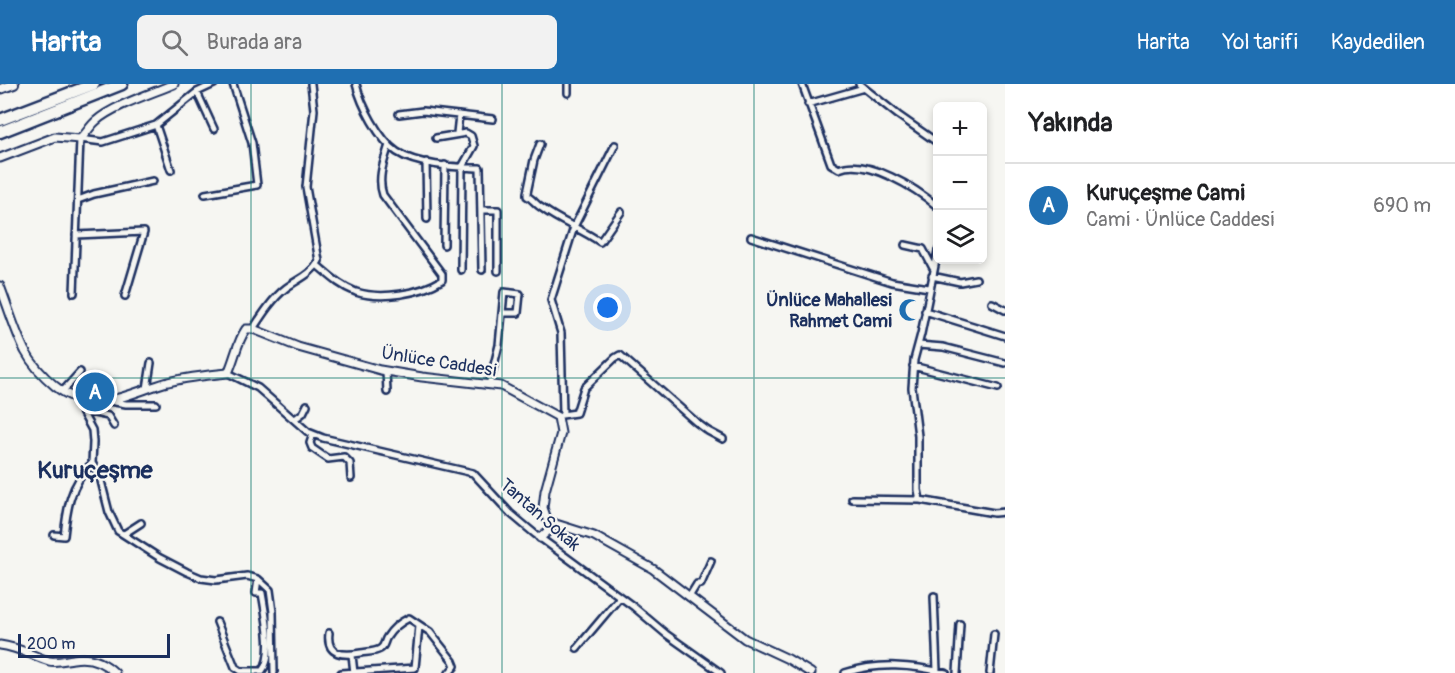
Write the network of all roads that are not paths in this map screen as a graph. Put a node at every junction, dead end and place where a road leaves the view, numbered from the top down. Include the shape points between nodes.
1 (14, 84) edge
2 (94, 84) edge
3 (122, 84) edge
4 (174, 84) edge
5 (214, 84) edge
6 (233, 84) edge
7 (312, 84) edge
8 (356, 84) edge
9 (568, 84) edge
10 (802, 84) edge
11 (862, 86) edge
12 (0, 89) edge
13 (197, 92) junction
14 (568, 93) dead end
15 (808, 104) junction
16 (399, 114) dead end
17 (459, 115) junction
18 (493, 119) dead end
19 (0, 120) edge
20 (156, 124) junction
21 (214, 129) dead end
22 (0, 132) edge
23 (456, 133) junction
24 (436, 138) dead end
25 (933, 138) edge
26 (80, 139) junction
27 (540, 144) dead end
28 (389, 145) junction
29 (615, 145) dead end
30 (0, 158) edge
31 (426, 162) junction
32 (445, 165) junction
33 (462, 167) junction
34 (171, 170) dead end
35 (153, 180) dead end
36 (205, 194) dead end
37 (78, 200) junction
38 (933, 204) edge
39 (481, 210) junction
40 (621, 212) dead end
41 (427, 219) dead end
42 (574, 227) junction
43 (76, 235) junction
44 (751, 237) dead end
45 (444, 245) dead end
46 (905, 245) dead end
47 (935, 264) edge
48 (317, 265) junction
49 (461, 270) dead end
50 (482, 270) dead end
51 (498, 272) dead end
52 (933, 273) junction
53 (976, 279) dead end
54 (0, 286) edge
55 (929, 288) junction
56 (74, 293) dead end
57 (125, 296) dead end
58 (992, 303) dead end
59 (1005, 310) edge
60 (925, 311) junction
61 (502, 313) junction
62 (253, 329) junction
63 (1005, 336) edge
64 (918, 345) junction
65 (151, 363) dead end
66 (1005, 363) edge
67 (914, 366) junction
68 (386, 371) junction
69 (80, 372) dead end
70 (228, 373) junction
71 (489, 385) junction
72 (147, 388) junction
73 (998, 388) dead end
74 (63, 392) junction
75 (387, 392) dead end
76 (75, 399) junction
77 (107, 401) junction
78 (156, 404) dead end
79 (307, 405) dead end
80 (81, 410) junction
81 (561, 416) junction
82 (295, 419) junction
83 (114, 426) dead end
84 (313, 434) junction
85 (723, 439) dead end
86 (347, 445) junction
87 (345, 457) junction
88 (92, 463) junction
89 (351, 478) dead end
90 (852, 499) dead end
91 (920, 500) junction
92 (1005, 512) edge
93 (141, 523) dead end
94 (556, 524) junction
95 (124, 534) junction
96 (54, 535) dead end
97 (540, 538) junction
98 (711, 561) dead end
99 (258, 579) junction
100 (934, 596) dead end
101 (620, 597) junction
102 (688, 597) junction
103 (217, 622) dead end
104 (960, 624) dead end
105 (419, 626) junction
106 (329, 633) dead end
107 (994, 634) dead end
108 (0, 645) edge
109 (577, 648) dead end
110 (351, 655) junction
111 (937, 671) junction
112 (115, 673) edge
113 (274, 673) edge
114 (341, 673) edge
115 (354, 673) edge
116 (449, 673) edge
117 (721, 673) edge
118 (811, 673) edge
119 (845, 673) edge
120 (946, 673) edge
121 (957, 673) edge
122 (990, 673) edge

1 - 12 main road
2 - 19 highway
3 - 22 highway
4 - 26 street via 112,110 95,121
5 - 13 street
6 - 36 street via 252,142 257,184
7 - 48 street via 314,110 306,187 318,248
8 - 28 street via 366,112
9 - 14 street
10 - 15 street
11 - 15 street
11 - 25 street
13 - 20 street
13 - 21 street
15 - 38 street via 831,164 839,169 848,165 894,177
16 - 17 street via 423,111
17 - 18 street
17 - 23 street
20 - 26 street via 103,142
20 - 34 street
23 - 24 street
23 - 33 street via 471,136 474,146
26 - 30 street via 55,137
26 - 37 street
27 - 42 street via 527,196
28 - 31 street via 402,155
28 - 48 street via 381,172 383,195 442,274 442,280 405,294 363,294 336,282
29 - 42 street
31 - 32 street
31 - 41 street
32 - 33 street
32 - 45 street
33 - 39 street via 480,168
33 - 49 street
35 - 37 street
37 - 43 street
39 - 50 street
39 - 51 street via 498,210
40 - 42 street via 600,242
42 - 81 street via 551,300 561,333
43 - 56 street
43 - 57 street via 144,232
44 - 55 street via 892,282
46 - 52 street via 923,249
47 - 52 street
48 - 62 street via 286,288
52 - 53 street via 960,282
52 - 55 street
54 - 74 street via 25,350 34,365
55 - 60 street
58 - 59 street
60 - 63 street
60 - 64 street
61 - 61 street via 518,313 520,294 504,292
61 - 71 street
62 - 68 street, Ünlüce Caddesi via 298,347
62 - 70 street via 246,329 242,335
64 - 66 street via 943,347
64 - 67 street
65 - 72 street
67 - 73 street
67 - 91 street
68 - 71 street, Ünlüce Caddesi
68 - 75 street
69 - 74 street
70 - 72 street
70 - 82 street, Tantan Sokak via 258,388
71 - 81 street, Ünlüce Caddesi via 501,386
72 - 77 street
74 - 76 street
76 - 77 street
76 - 80 street
77 - 78 street
79 - 82 street
80 - 83 street via 108,416
80 - 88 street via 92,430
81 - 85 street via 576,413 584,388 621,355 696,422
81 - 94 street via 561,433 543,508 547,519
82 - 84 street, Tantan Sokak
84 - 86 street, Tantan Sokak
84 - 87 street via 312,448 328,459
86 - 87 street
86 - 97 street, Tantan Sokak via 472,473
87 - 89 street via 350,463
88 - 95 street via 109,512 118,531
88 - 96 street via 83,471 70,497 64,536
90 - 91 street
91 - 92 street
93 - 95 street
94 - 97 street
94 - 102 street via 594,536 653,569
95 - 99 street via 201,578
97 - 101 street, Tantan Sokak
98 - 102 street via 701,584
99 - 103 street via 255,588 256,593 262,593 268,638 268,658 262,671 241,671 236,667
99 - 113 street via 270,590
100 - 111 street
101 - 109 street
101 - 117 street, Tantan Sokak
102 - 118 street via 745,639
104 - 121 street
105 - 110 street via 409,618 389,634 380,650
105 - 115 street via 415,668
105 - 116 street via 430,632 453,661 455,666
106 - 110 street via 331,649
107 - 122 street
108 - 112 street via 51,661 85,657
110 - 115 street
111 - 119 street via 876,665
111 - 120 street
114 - 115 street

